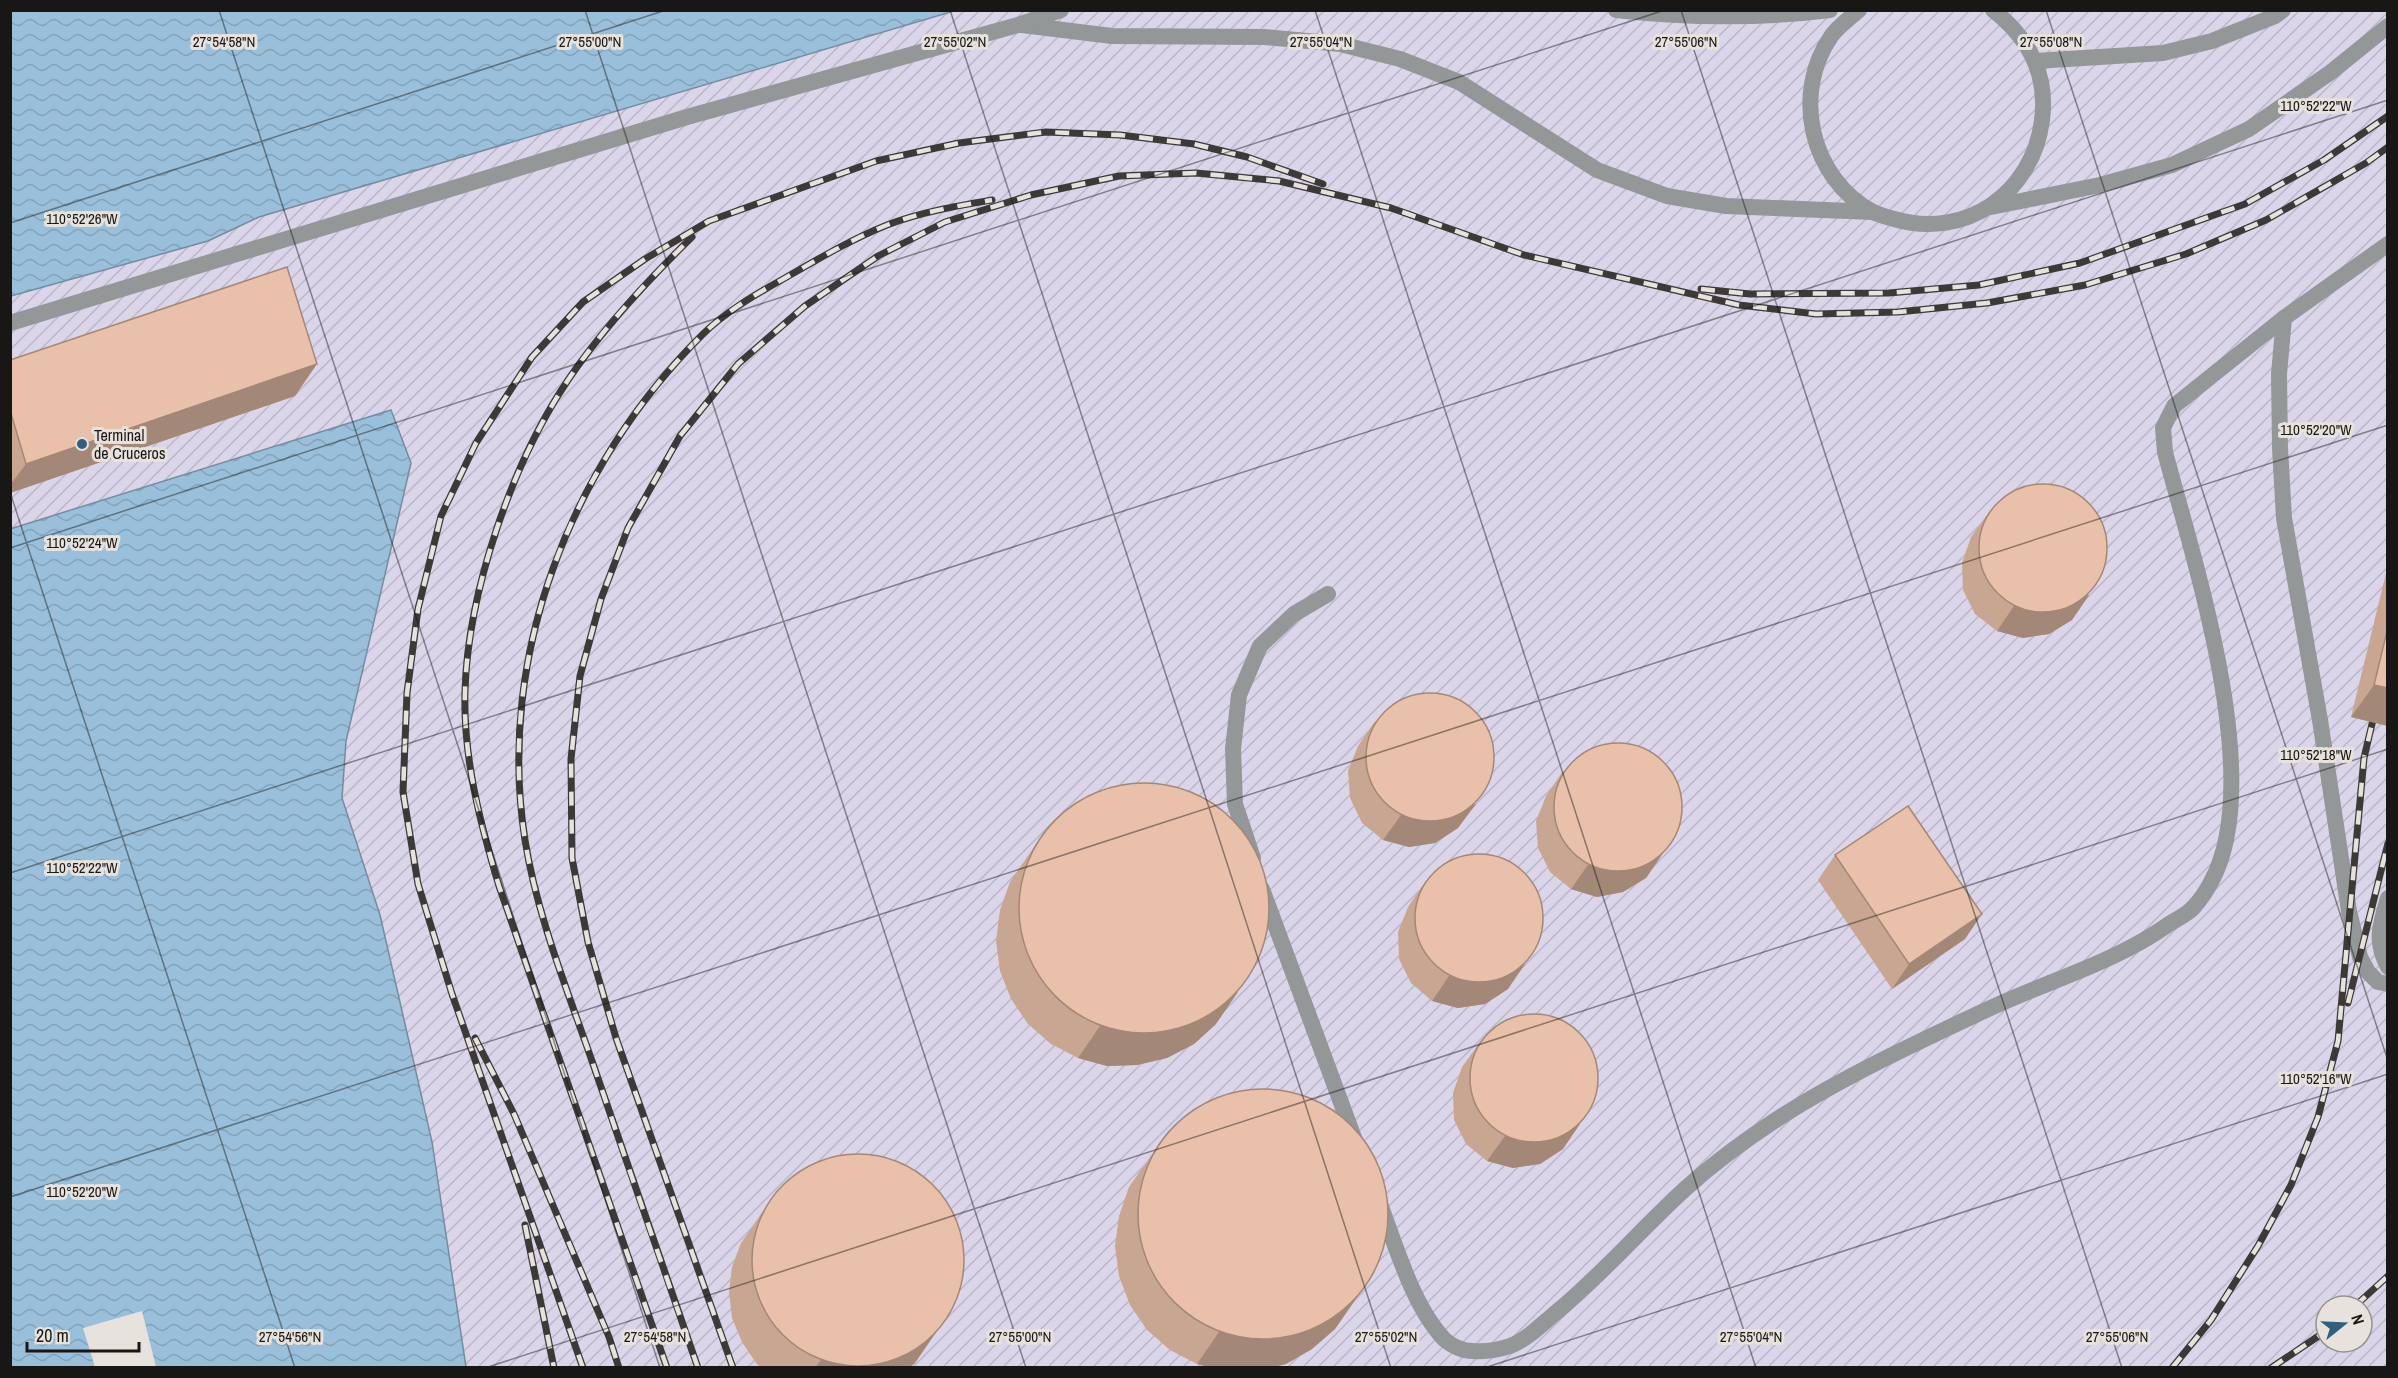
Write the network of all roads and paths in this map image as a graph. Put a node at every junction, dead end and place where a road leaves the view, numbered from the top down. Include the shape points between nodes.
1 (1061, 10) edge
2 (1616, 10) edge
3 (1830, 10) edge
4 (1858, 10) edge
5 (1993, 10) edge
6 (2283, 10) edge
7 (1018, 25) junction
8 (2388, 26) edge
9 (2036, 61) junction
10 (1991, 207) junction
11 (1873, 212) junction
12 (2388, 244) edge
13 (2284, 318) junction
14 (10, 323) edge
15 (1328, 594) dead end
16 (2388, 898) edge
17 (2388, 966) edge
18 (2388, 984) edge
19 (1361, 1155) edge
20 (1373, 1187) edge

1 - 7 lane
2 - 3 lane via 1677,17 1747,18
4 - 11 lane via 1832,34 1814,72 1809,112 1818,153 1840,188
5 - 9 lane via 2013,26
6 - 9 lane via 2212,41 2163,53
7 - 11 lane via 1112,36 1264,37 1340,44 1400,59 1459,82 1597,170 1667,196 1726,206
7 - 14 lane via 687,117
8 - 10 lane via 2331,72 2248,129 2172,165 2100,185
9 - 10 lane via 2045,101 2040,142 2021,178
10 - 11 lane via 1953,222 1912,224
12 - 13 lane
13 - 18 lane via 2279,374 2284,518 2352,922 2360,957 2368,972 2378,982
13 - 20 lane via 2174,406 2163,428 2165,452 2209,617 2231,761 2230,818 2224,852 2194,907 2147,940 1986,1010 1785,1114 1686,1188 1567,1304 1512,1345 1485,1352 1466,1351 1447,1343 1426,1315 1407,1275
15 - 19 lane via 1294,614 1260,646 1251,666 1239,695 1233,749 1235,804 1267,904
16 - 17 lane via 2379,930 2380,952

